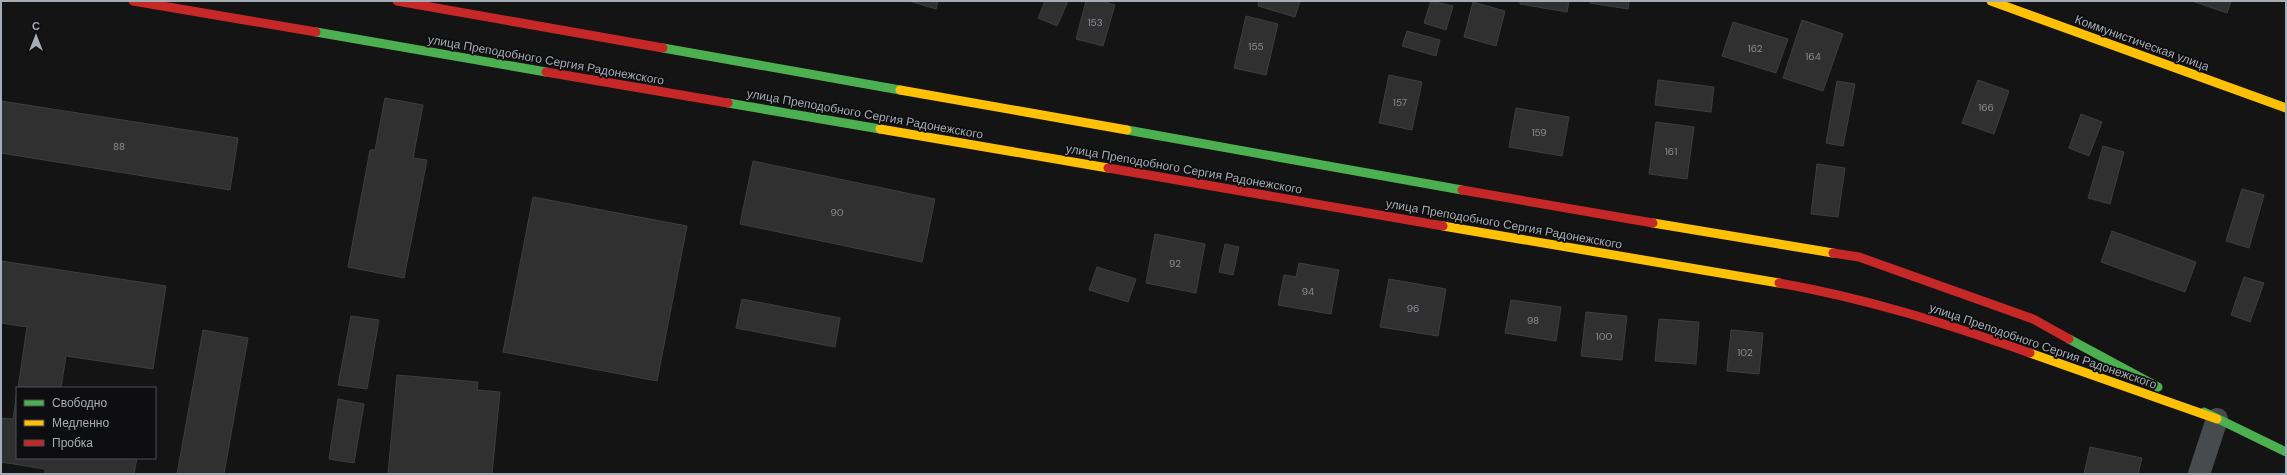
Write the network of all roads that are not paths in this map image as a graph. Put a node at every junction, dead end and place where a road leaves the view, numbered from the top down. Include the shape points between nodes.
1 (133, 1) edge
2 (397, 1) edge
3 (1990, 1) edge
4 (2286, 108) edge
5 (2217, 419) junction
6 (2286, 452) edge
7 (2199, 474) edge

1 - 5 street, улица Преподобного Сергия Радонежского via 1818,290 1944,323
2 - 5 street, улица Преподобного Сергия Радонежского via 1645,222 1859,257 2033,319
3 - 4 street, Коммунистическая улица
5 - 6 street, улица Преподобного Сергия Радонежского
5 - 7 street

